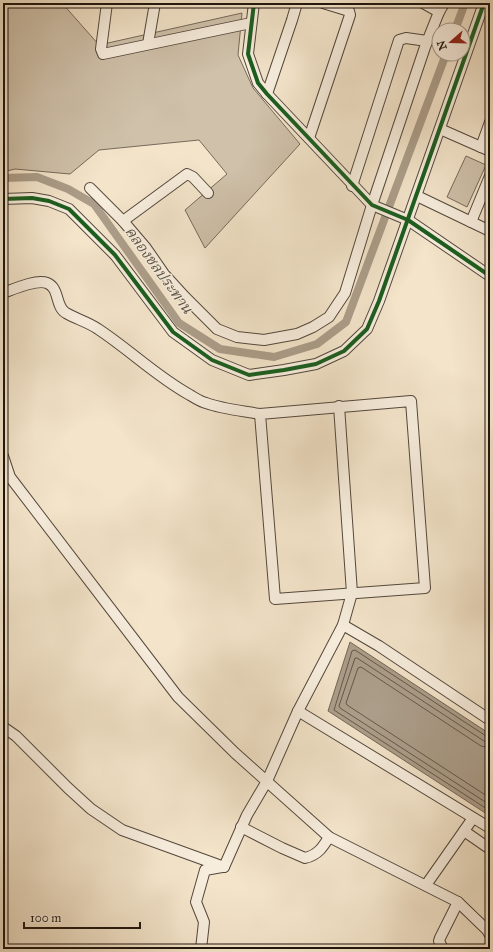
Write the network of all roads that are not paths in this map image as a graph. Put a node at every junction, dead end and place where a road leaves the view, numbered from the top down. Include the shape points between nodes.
1 (107, 3) edge
2 (154, 3) edge
3 (254, 3) edge
4 (297, 3) edge
5 (323, 3) edge
6 (423, 3) edge
7 (484, 3) edge
8 (441, 7) edge
9 (251, 23) junction
10 (427, 41) junction
11 (148, 44) junction
12 (267, 94) junction
13 (490, 122) edge
14 (440, 128) junction
15 (309, 138) junction
16 (485, 149) edge
17 (490, 176) edge
18 (352, 186) junction
19 (90, 188) dead end
20 (208, 193) dead end
21 (417, 196) junction
22 (3, 199) edge
23 (372, 205) junction
24 (408, 220) junction
25 (123, 221) junction
26 (470, 222) junction
27 (490, 231) edge
28 (489, 271) edge
29 (3, 292) edge
30 (338, 406) junction
31 (260, 414) junction
32 (3, 456) edge
33 (7, 479) edge
34 (352, 593) junction
35 (343, 625) junction
36 (298, 711) junction
37 (490, 720) edge
38 (3, 728) edge
39 (267, 781) junction
40 (473, 818) junction
41 (241, 827) junction
42 (490, 828) edge
43 (464, 831) junction
44 (329, 837) junction
45 (490, 848) edge
46 (224, 867) junction
47 (426, 885) junction
48 (458, 902) junction
49 (490, 935) edge
50 (201, 949) edge
51 (443, 949) edge

1 - 11 street via 103,54
2 - 11 street
3 - 9 street
4 - 12 street
5 - 15 street via 349,11 350,16
6 - 8 street
7 - 14 street
8 - 10 street
9 - 11 street
9 - 12 street via 248,54 258,83
10 - 18 street via 406,38 399,40
10 - 23 street
12 - 15 street
13 - 16 street
14 - 16 street
14 - 21 street
15 - 18 street
17 - 26 street
18 - 23 street
19 - 25 street
20 - 25 street via 187,174
21 - 24 street
21 - 26 street
22 - 24 street via 32,198 69,209 116,255 173,332 212,360 249,375 316,364 344,351 368,329
23 - 24 street
23 - 25 street via 345,293 329,317 297,334 264,340 237,337 217,329 164,274
24 - 28 street
26 - 27 street
29 - 31 street via 42,282 49,284 56,291 64,312 99,329 181,390 206,403
30 - 31 street
30 - 34 street
30 - 34 street via 411,401 426,588
31 - 34 street via 275,599
32 - 33 street
33 - 39 street via 178,697
34 - 35 street
35 - 36 street
35 - 37 street
36 - 39 street
36 - 40 street
38 - 46 street via 16,736 91,809 122,830
39 - 41 street
39 - 44 street
40 - 42 street
40 - 43 street
41 - 44 street via 305,858 319,851
41 - 46 street
43 - 45 street
43 - 47 street
44 - 47 street
46 - 50 street via 205,870 196,902 204,922
47 - 48 street
48 - 49 street
48 - 51 street via 440,938

